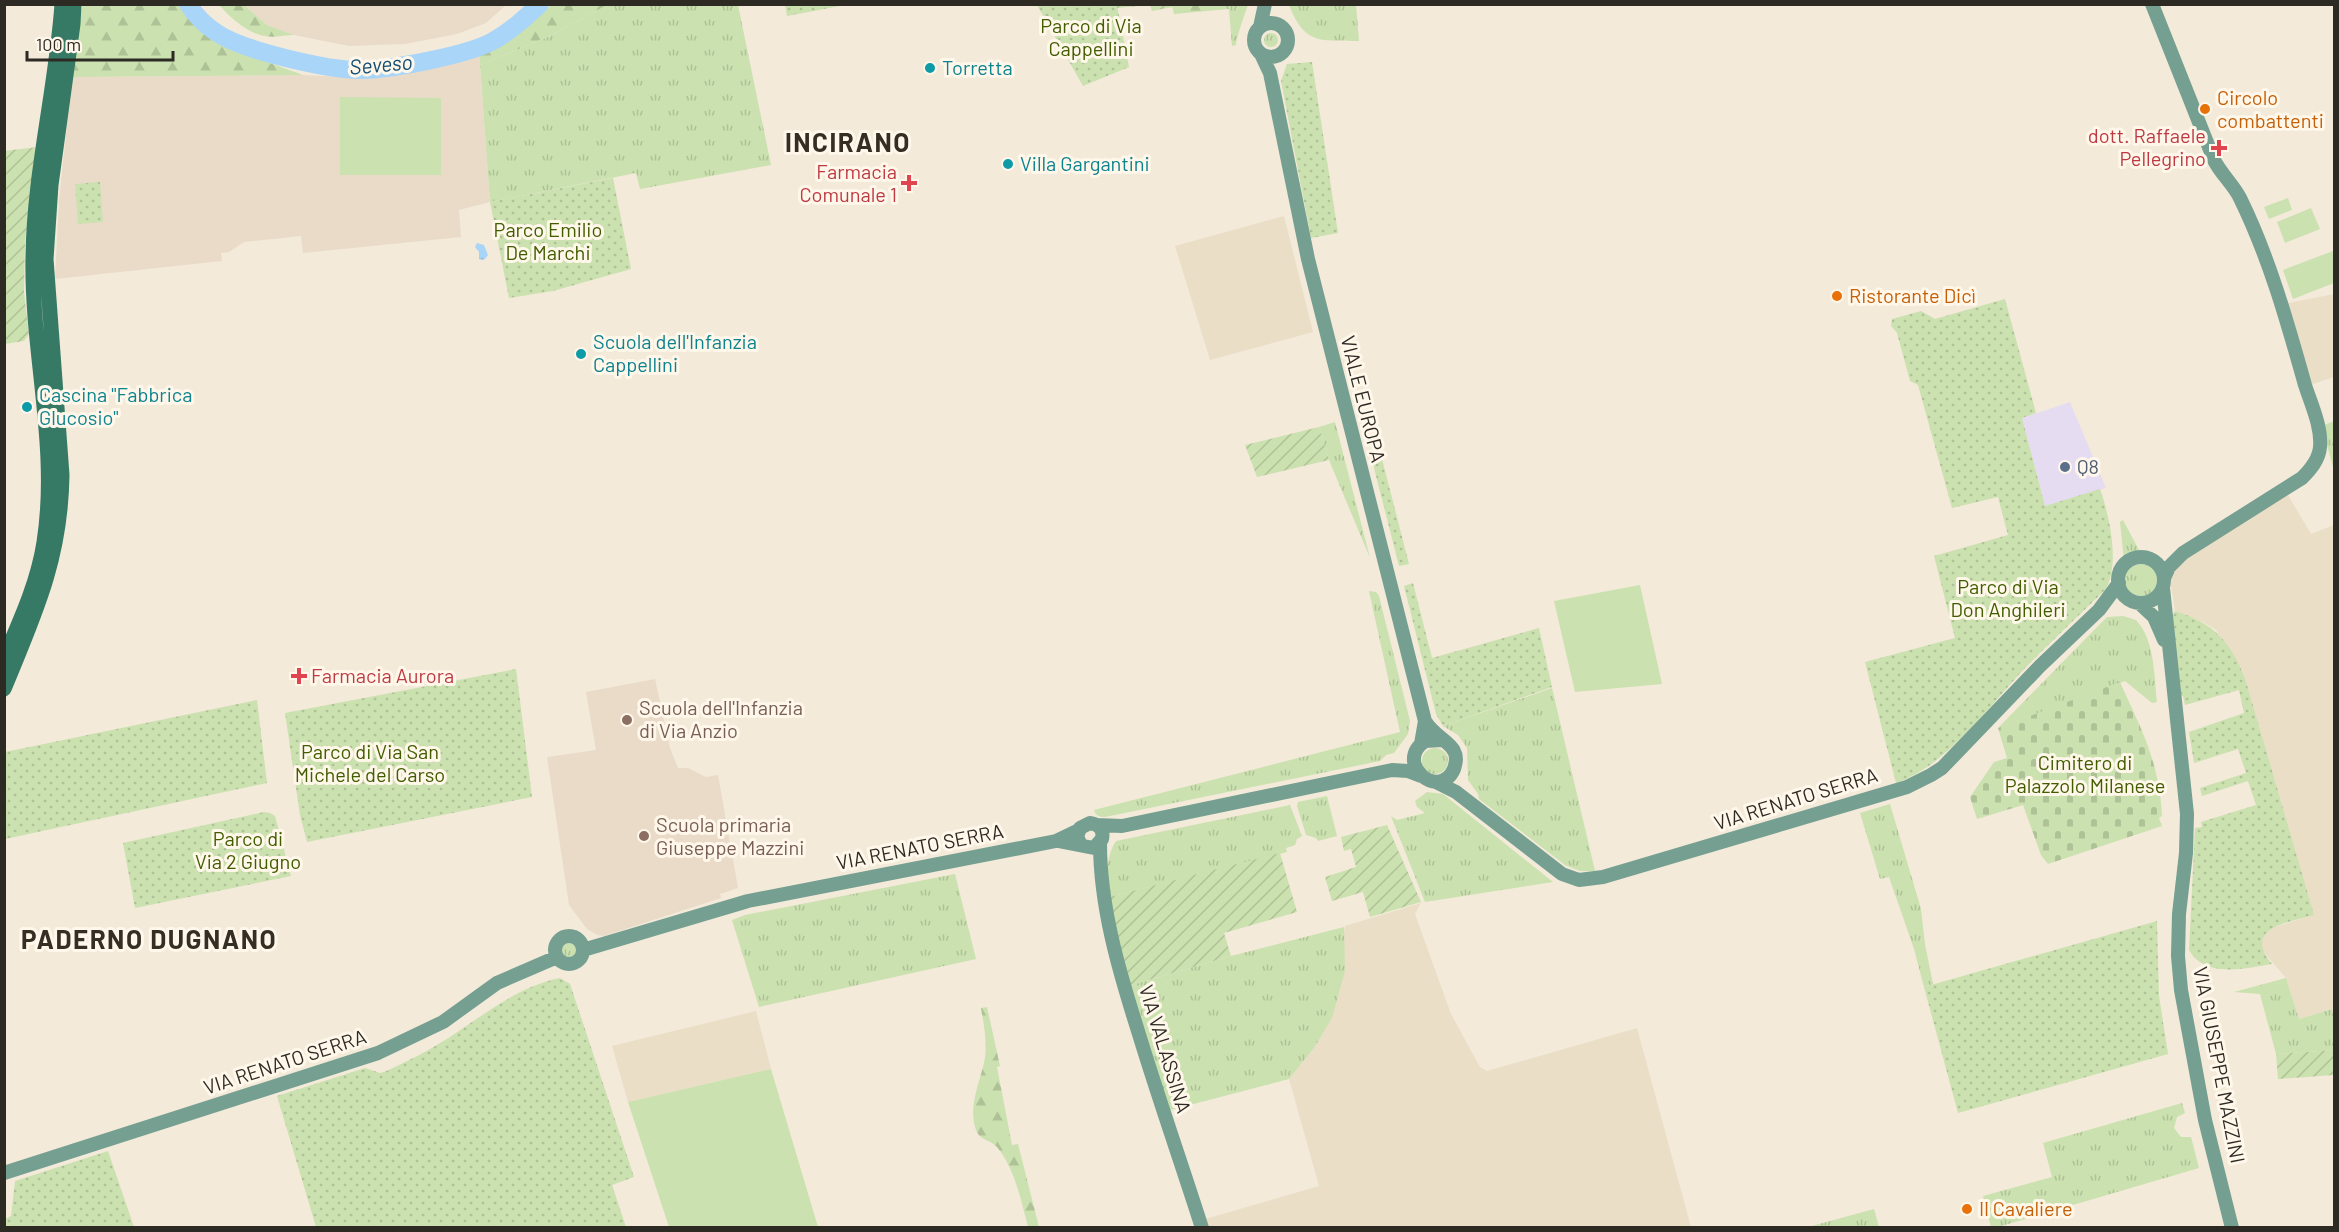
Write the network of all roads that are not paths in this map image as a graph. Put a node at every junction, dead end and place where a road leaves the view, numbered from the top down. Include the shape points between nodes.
1 (62, 4) edge
2 (74, 4) edge
3 (1265, 4) edge
4 (1274, 4) edge
5 (2152, 4) edge
6 (1280, 26) junction
7 (1260, 27) junction
8 (1261, 54) junction
9 (1281, 54) junction
10 (1273, 85) junction
11 (46, 361) junction
12 (2183, 553) junction
13 (2152, 560) junction
14 (2119, 583) junction
15 (2164, 583) junction
16 (2135, 602) junction
17 (2098, 610) junction
18 (4, 658) edge
19 (2170, 658) junction
20 (4, 689) edge
21 (1425, 721) junction
22 (1442, 740) junction
23 (1418, 748) junction
24 (1455, 766) junction
25 (1392, 770) junction
26 (1421, 776) junction
27 (1436, 782) junction
28 (1465, 798) junction
29 (1097, 825) junction
30 (1122, 826) junction
31 (1079, 830) junction
32 (1056, 841) junction
33 (1101, 841) junction
34 (1083, 846) junction
35 (1100, 879) junction
36 (583, 950) junction
37 (557, 957) junction
38 (6, 1174) edge
39 (1202, 1227) edge
40 (2232, 1227) edge

1 - 11 main road via 34,218 33,279
2 - 11 main road via 46,248
3 - 7 street
4 - 6 street
5 - 12 street via 2214,160 2234,187 2263,250 2320,448 2314,464 2302,478
6 - 7 street via 1270,23
6 - 9 street via 1287,40
7 - 8 street via 1254,41
8 - 9 street
8 - 10 street, VIALE EUROPA
9 - 10 street, VIALE EUROPA
10 - 21 street, VIALE EUROPA via 1308,258
11 - 18 main road via 48,466 44,542 24,610
11 - 20 main road via 62,475 56,546 43,593
12 - 13 street
12 - 15 street via 2169,567
13 - 14 street via 2131,560 2120,571
13 - 15 street via 2160,567
14 - 16 street
14 - 17 street, VIA RENATO SERRA
15 - 16 street via 2156,598
15 - 19 street, VIA GIUSEPPE MAZZINI
16 - 17 street, VIA RENATO SERRA via 2117,600
16 - 19 street, VIA GIUSEPPE MAZZINI via 2149,611 2159,625
17 - 28 street, VIA RENATO SERRA via 1942,768 1907,787 1588,880 1562,874
19 - 40 street, VIA GIUSEPPE MAZZINI via 2187,814 2179,914 2181,990 2205,1120
21 - 22 street, VIALE EUROPA
21 - 23 street, VIALE EUROPA
22 - 23 street via 1430,740
22 - 24 street via 1454,750
23 - 25 street via 1407,762
23 - 26 street via 1415,764
24 - 27 street via 1446,778
24 - 28 street via 1456,780
25 - 26 street
25 - 30 street
26 - 27 street
27 - 28 street, VIA RENATO SERRA
29 - 30 street
29 - 31 street via 1086,824
29 - 33 street via 1102,832
30 - 33 street
31 - 32 street, VIA RENATO SERRA
31 - 34 street via 1077,837
32 - 34 street, VIA RENATO SERRA
32 - 36 street, VIA RENATO SERRA via 748,901
33 - 34 street via 1094,848
33 - 35 street, VIA VALASSINA
34 - 35 street, VIA VALASSINA
35 - 39 street, VIA VALASSINA via 1130,1005
36 - 37 street via 574,964 565,964
36 - 37 street via 575,938 564,938 556,946
37 - 38 street, VIA RENATO SERRA via 496,983 442,1022 378,1053

